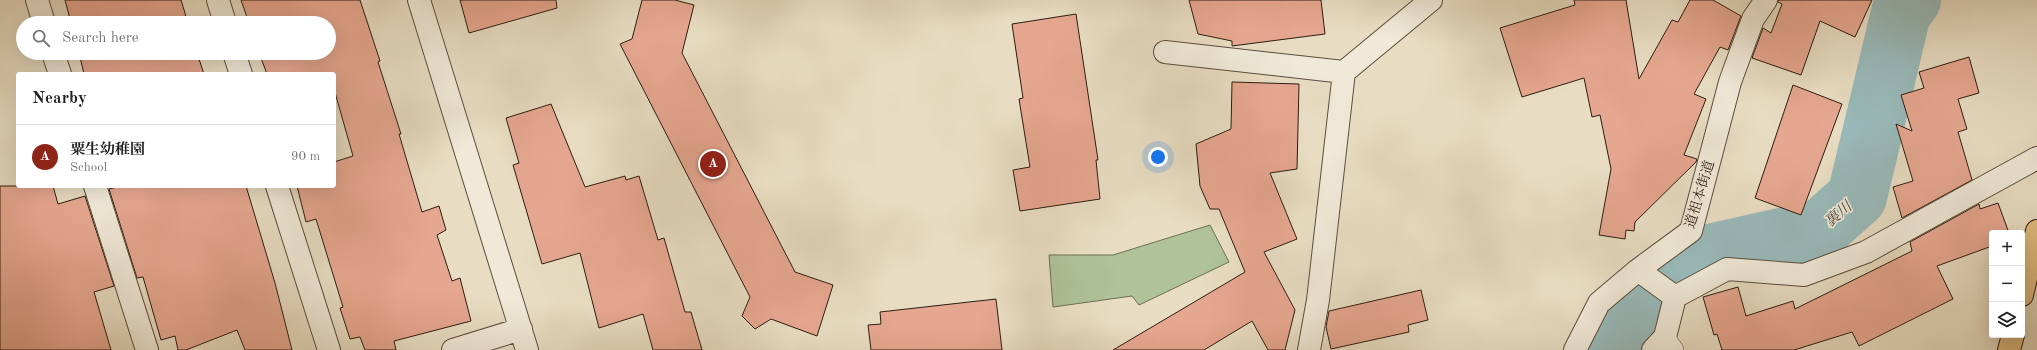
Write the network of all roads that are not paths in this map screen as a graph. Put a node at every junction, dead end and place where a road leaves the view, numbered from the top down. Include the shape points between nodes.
1 (37, 0) edge
2 (218, 0) edge
3 (419, 0) edge
4 (1431, 0) edge
5 (1766, 0) edge
6 (42, 16) edge
7 (223, 16) edge
8 (1165, 52) dead end
9 (55, 60) edge
10 (236, 60) edge
11 (59, 72) edge
12 (240, 72) edge
13 (1344, 72) junction
14 (2037, 158) edge
15 (96, 188) edge
16 (278, 188) edge
17 (2037, 231) edge
18 (1638, 270) junction
19 (2025, 282) edge
20 (1675, 297) junction
21 (521, 329) junction
22 (2012, 338) edge
23 (1664, 346) edge
24 (147, 350) edge
25 (329, 350) edge
26 (453, 350) edge
27 (527, 350) edge
28 (1309, 350) edge
29 (1575, 350) edge
30 (2009, 350) edge

1 - 6 street
2 - 7 street
3 - 21 street
4 - 13 street
5 - 18 street, 道祖本街道 via 1753,19 1730,82 1691,231
8 - 13 street
9 - 11 street
10 - 12 street
13 - 28 street via 1318,300
14 - 20 street via 1866,252 1804,275 1727,269
15 - 24 street
16 - 25 street
17 - 19 main road
18 - 20 street
18 - 29 street, 道祖本街道 via 1599,303
20 - 23 street
21 - 26 street
21 - 27 street
22 - 30 main road

